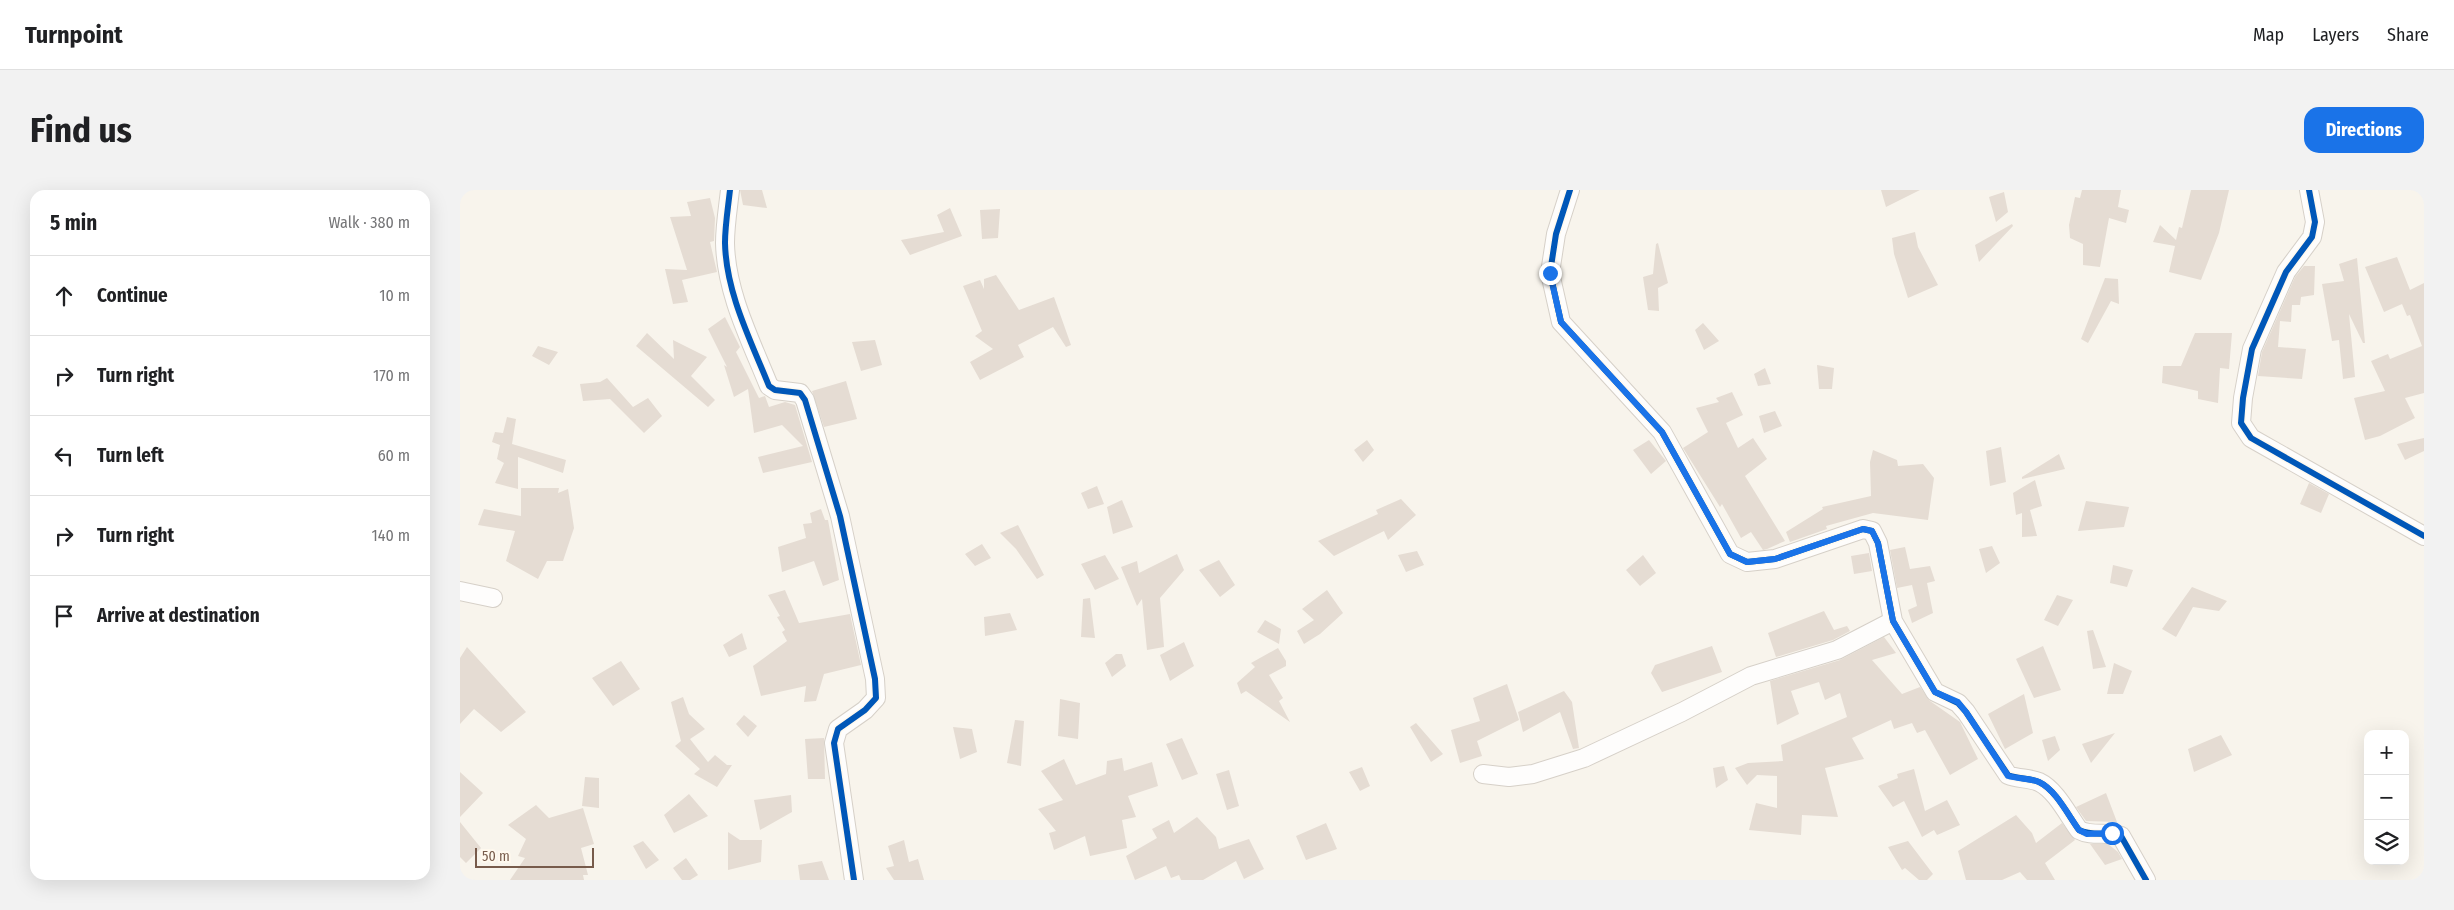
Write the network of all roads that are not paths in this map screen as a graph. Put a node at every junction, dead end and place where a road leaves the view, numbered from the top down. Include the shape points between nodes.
1 (730, 190) edge
2 (1570, 190) edge
3 (2309, 190) edge
4 (2424, 536) edge
5 (460, 591) edge
6 (493, 598) dead end
7 (1893, 621) junction
8 (1483, 774) dead end
9 (854, 880) edge
10 (2146, 880) edge

1 - 9 street via 725,243 736,301 769,386 800,393 805,400 840,516 875,679 876,698 838,729 834,742
2 - 7 street via 1556,234 1550,273 1561,322 1662,432 1730,554 1747,562 1775,559 1863,529 1872,531 1878,543
3 - 4 street via 2314,222 2312,237 2286,272 2252,349 2241,423 2251,438
5 - 6 street
7 - 8 street via 1837,650 1750,676 1584,758 1533,774 1509,777
7 - 10 street via 1935,692 1958,702 2008,776 2046,786 2079,830 2087,834 2121,836

